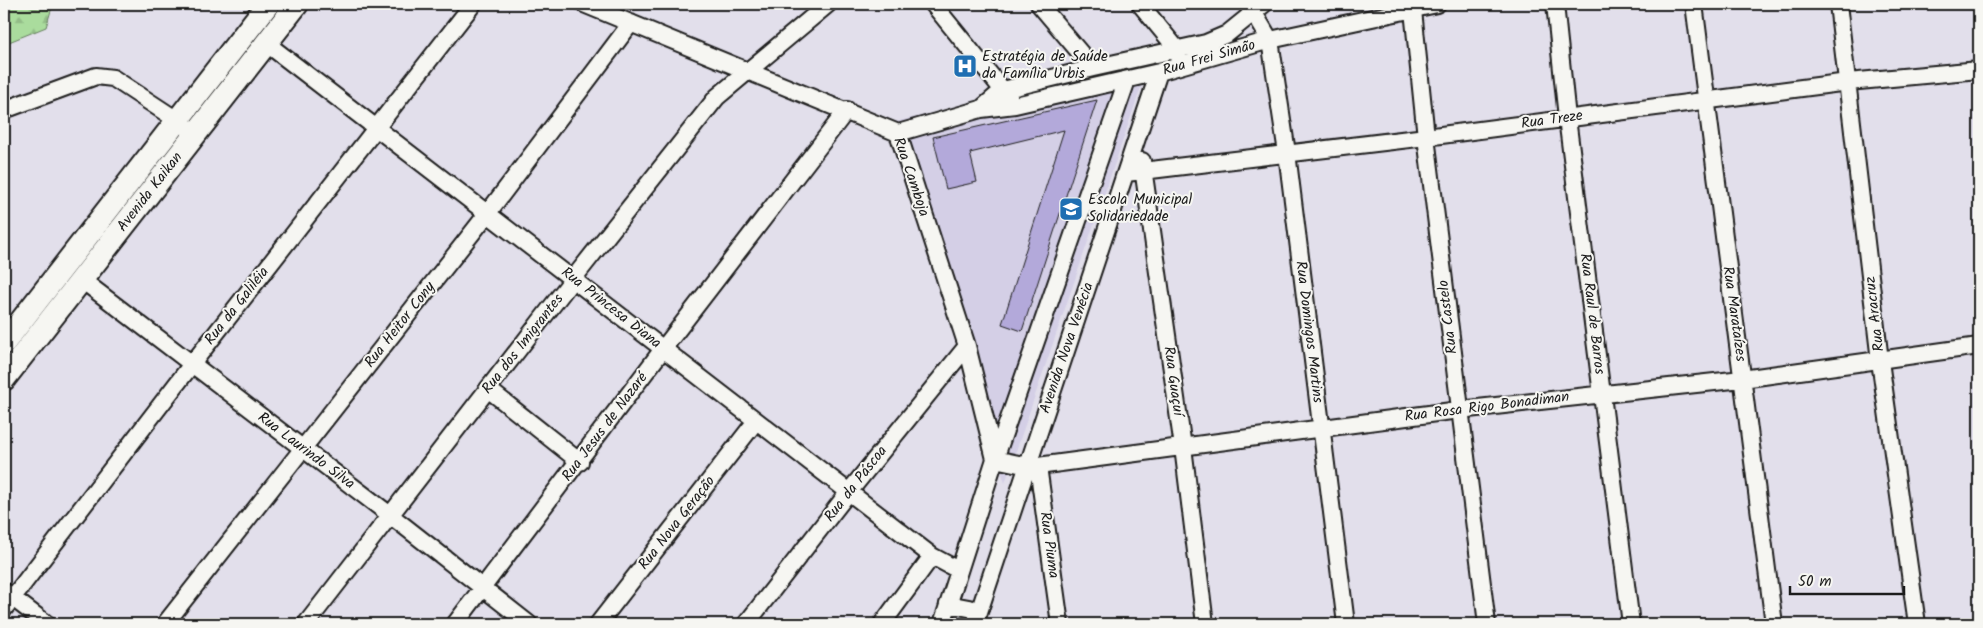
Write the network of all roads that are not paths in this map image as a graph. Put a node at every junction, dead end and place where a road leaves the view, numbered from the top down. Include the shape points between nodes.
1 (268, 4) edge
2 (297, 4) edge
3 (473, 4) edge
4 (584, 4) edge
5 (828, 4) edge
6 (933, 4) edge
7 (1039, 4) edge
8 (1140, 4) edge
9 (1437, 4) edge
10 (1555, 4) edge
11 (1694, 4) edge
12 (1838, 4) edge
13 (1255, 7) edge
14 (1413, 10) junction
15 (631, 23) junction
16 (1270, 40) junction
17 (266, 43) junction
18 (1177, 49) junction
19 (1180, 66) junction
20 (1094, 68) junction
21 (1979, 70) edge
22 (748, 72) junction
23 (1159, 72) junction
24 (1127, 80) junction
25 (1848, 82) junction
26 (1003, 90) junction
27 (1705, 100) junction
28 (1015, 105) junction
29 (981, 109) junction
30 (4, 110) edge
31 (847, 110) junction
32 (1567, 118) junction
33 (187, 126) junction
34 (377, 128) junction
35 (898, 133) junction
36 (1426, 137) junction
37 (1138, 138) junction
38 (1287, 154) junction
39 (1143, 170) junction
40 (1126, 173) junction
41 (1084, 201) junction
42 (1113, 210) junction
43 (487, 214) junction
44 (573, 279) junction
45 (82, 280) junction
46 (4, 343) edge
47 (967, 346) junction
48 (1979, 346) edge
49 (663, 349) junction
50 (1880, 361) junction
51 (192, 364) junction
52 (4, 379) edge
53 (1742, 379) junction
54 (488, 389) junction
55 (1602, 393) junction
56 (1459, 410) junction
57 (756, 421) junction
58 (1321, 428) junction
59 (1183, 447) junction
60 (303, 449) junction
61 (995, 459) junction
62 (580, 462) junction
63 (1033, 466) junction
64 (848, 492) junction
65 (390, 515) junction
66 (932, 556) junction
67 (958, 570) junction
68 (483, 588) junction
69 (7, 599) edge
70 (948, 604) junction
71 (977, 617) edge
72 (47, 624) edge
73 (165, 624) edge
74 (306, 624) edge
75 (455, 624) edge
76 (529, 624) edge
77 (598, 624) edge
78 (746, 624) edge
79 (882, 624) edge
80 (942, 624) edge
81 (1060, 624) edge
82 (1205, 624) edge
83 (1346, 624) edge
84 (1487, 624) edge
85 (1631, 624) edge
86 (1774, 624) edge
87 (1917, 624) edge

1 - 33 street, Avenida Kaikan
2 - 17 street, Avenida Kaikan
3 - 34 street, Rua da Galiléia
4 - 15 street, Rua Camboja
5 - 22 street, Rua dos Imigrantes
6 - 26 street
7 - 20 street
8 - 18 street
9 - 14 street, Rua Frei Simão
10 - 32 street, Rua Raul de Barros
11 - 27 street, Rua Marataízes
12 - 25 street, Rua Aracruz
13 - 16 street
13 - 18 street via 1228,34
14 - 16 street, Rua Frei Simão
14 - 36 street, Rua Castelo
15 - 22 street, Rua Camboja
15 - 43 street, Rua Heitor Cony
16 - 19 street, Rua Frei Simão
16 - 38 street, Rua Domingos Martins
17 - 33 street, Avenida Kaikan
17 - 34 street, Rua Princesa Diana
18 - 19 street
18 - 20 street, Rua Frei Simão
19 - 23 street, Rua Frei Simão
20 - 26 street, Rua Frei Simão
21 - 25 street, Rua Treze
22 - 31 street, Rua Camboja
22 - 44 street, Rua dos Imigrantes via 717,97
23 - 24 street, Rua Frei Simão
23 - 37 street, Avenida Nova Venécia
24 - 28 street, Rua Frei Simão
24 - 41 street, Avenida Nova Venécia
25 - 27 street, Rua Treze
25 - 50 street, Rua Aracruz
26 - 28 street
26 - 29 street, Rua Frei Simão
27 - 32 street, Rua Treze
27 - 53 street, Rua Marataízes
28 - 29 street, Rua Frei Simão
29 - 35 street, Rua Frei Simão
30 - 33 street via 96,76 113,78
31 - 35 street, Rua Camboja
31 - 49 street, Rua Jesus de Nazaré
32 - 36 street, Rua Treze
32 - 55 street, Rua Raul de Barros
33 - 45 street, Avenida Kaikan
33 - 46 street, Avenida Kaikan
34 - 43 street, Rua Princesa Diana
34 - 51 street, Rua da Galiléia
35 - 47 street, Rua Camboja
36 - 38 street, Rua Treze
36 - 56 street, Rua Castelo
37 - 39 street, Rua Guaçuí
37 - 40 street, Avenida Nova Venécia
38 - 39 street, Rua Treze
38 - 58 street, Rua Domingos Martins
39 - 40 street, Rua Treze
39 - 59 street, Rua Guaçuí
40 - 42 street, Avenida Nova Venécia
41 - 42 street
41 - 61 street, Avenida Nova Venécia
42 - 63 street, Avenida Nova Venécia
43 - 44 street, Rua Princesa Diana
43 - 60 street, Rua Heitor Cony
44 - 49 street, Rua Princesa Diana
44 - 54 street, Rua dos Imigrantes
45 - 51 street, Rua Laurindo Silva
45 - 52 street, Avenida Kaikan
47 - 61 street, Rua Camboja
47 - 64 street, Rua da Páscoa
48 - 50 street, Rua Rosa Rigo Bonadiman
49 - 57 street, Rua Princesa Diana
49 - 62 street, Rua Jesus de Nazaré
50 - 53 street, Rua Rosa Rigo Bonadiman
50 - 87 street, Rua Aracruz
51 - 60 street, Rua Laurindo Silva
51 - 69 street, Rua da Galiléia
53 - 55 street, Rua Rosa Rigo Bonadiman
53 - 86 street, Rua Marataízes
54 - 62 street
54 - 65 street, Rua dos Imigrantes
55 - 56 street, Rua Rosa Rigo Bonadiman
55 - 85 street, Rua Raul de Barros
56 - 58 street, Rua Rosa Rigo Bonadiman
56 - 84 street, Rua Castelo
57 - 64 street, Rua Princesa Diana
57 - 77 street, Rua Nova Geração
58 - 59 street, Rua Rosa Rigo Bonadiman
58 - 83 street, Rua Domingos Martins
59 - 63 street, Rua Rosa Rigo Bonadiman
59 - 82 street, Rua Guaçuí
60 - 65 street, Rua Laurindo Silva
60 - 73 street, Rua Heitor Cony
61 - 63 street, Rua Rosa Rigo Bonadiman
61 - 67 street, Avenida Nova Venécia
62 - 68 street, Rua Jesus de Nazaré
63 - 71 street, Avenida Nova Venécia
63 - 81 street, Rua Piuma
64 - 66 street, Rua Princesa Diana
64 - 78 street, Rua da Páscoa
65 - 68 street, Rua Laurindo Silva
65 - 74 street, Rua dos Imigrantes
66 - 67 street, Rua Princesa Diana
66 - 79 street
67 - 70 street, Avenida Nova Venécia
68 - 75 street, Rua Jesus de Nazaré
68 - 76 street, Rua Laurindo Silva
69 - 72 street
70 - 71 street
70 - 80 street, Avenida Nova Venécia

